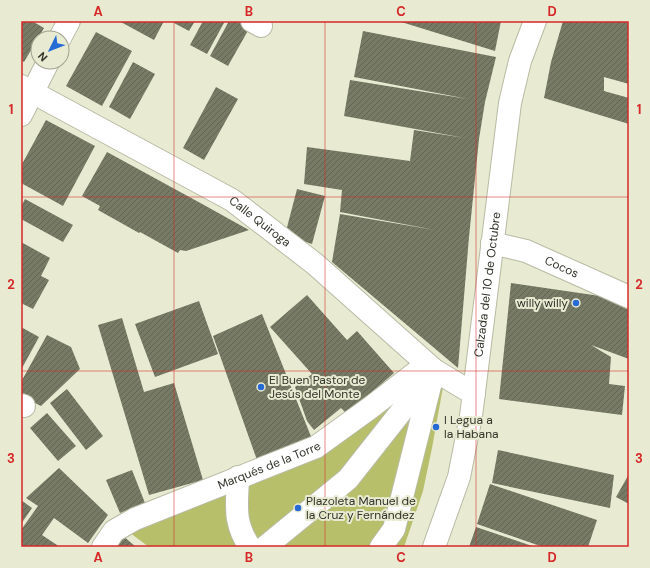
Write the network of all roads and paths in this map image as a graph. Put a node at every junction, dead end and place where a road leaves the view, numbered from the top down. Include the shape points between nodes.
1 (69, 21) edge
2 (535, 21) edge
3 (64, 30) edge
4 (42, 70) edge
5 (27, 89) edge
6 (21, 115) edge
7 (492, 243) junction
8 (629, 297) edge
9 (430, 367) junction
10 (474, 394) junction
11 (238, 478) junction
12 (103, 547) edge
13 (250, 547) edge
14 (264, 547) edge
15 (381, 547) edge
16 (434, 547) edge

1 - 3 street
2 - 7 street, Calzada del 10 de Octubre via 520,61 510,103
4 - 5 street
5 - 6 street
5 - 9 street, Calle Quiroga via 232,200 315,264
7 - 8 street, Cocos via 526,251
7 - 10 street, Calzada del 10 de Octubre
9 - 10 street, Calle Quiroga
9 - 11 street, Marqués de la Torre via 316,446
9 - 14 street via 348,479
9 - 15 street via 394,529
10 - 16 street, Calzada del 10 de Octubre via 459,477
11 - 12 street, Marqués de la Torre via 135,519 114,530
11 - 13 street via 237,517 242,536

